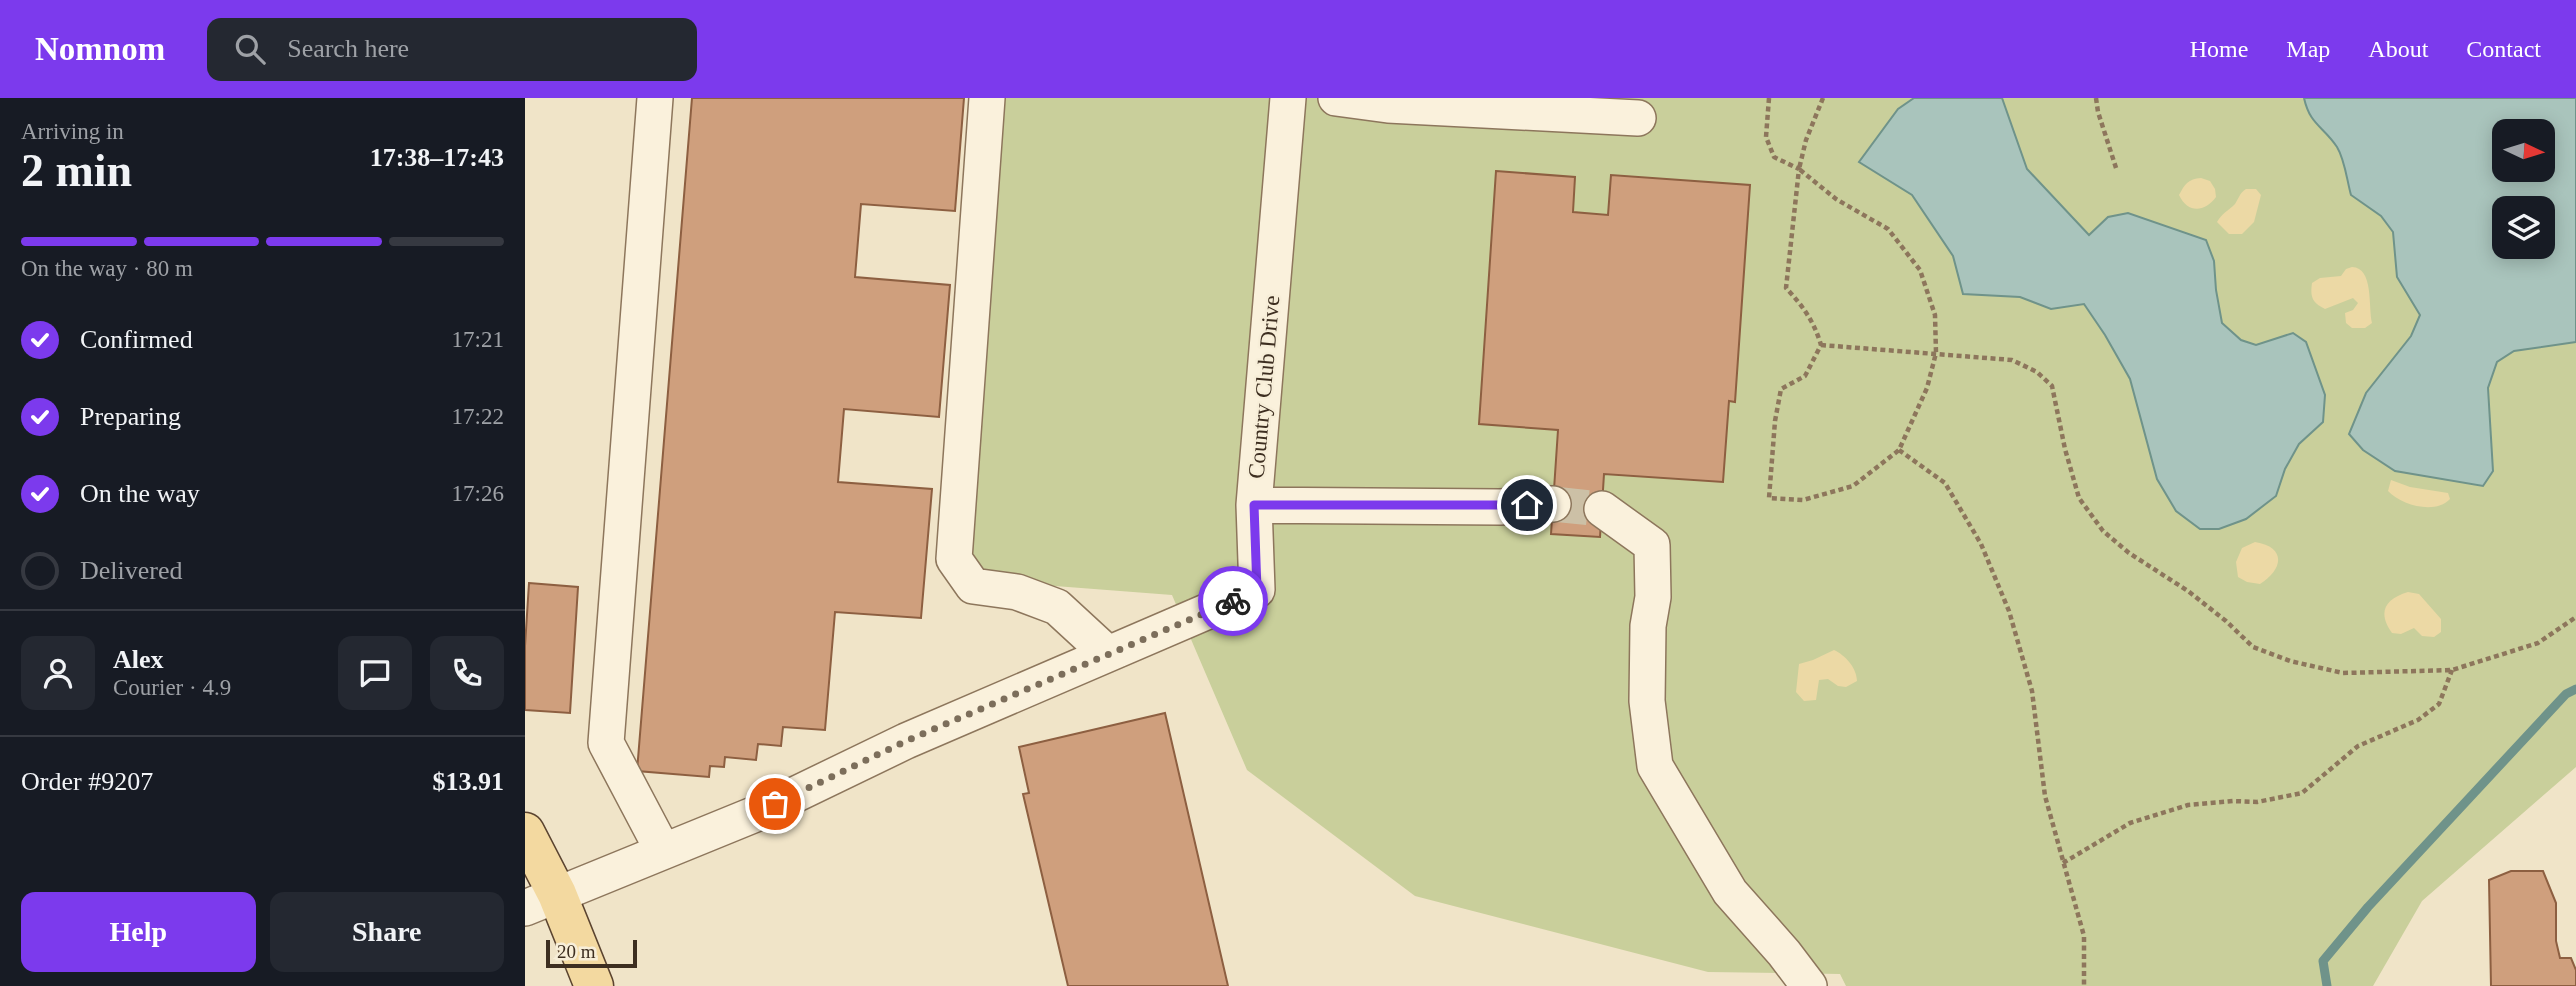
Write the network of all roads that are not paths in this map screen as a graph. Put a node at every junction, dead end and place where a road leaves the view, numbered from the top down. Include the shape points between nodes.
1 (655, 98) edge
2 (987, 98) edge
3 (1288, 98) edge
4 (1336, 98) edge
5 (1638, 118) dead end
6 (1553, 504) tunnel mouth
7 (1254, 505) junction
8 (1602, 509) tunnel mouth
9 (1108, 654) junction
10 (525, 832) edge
11 (663, 851) junction
12 (541, 901) edge
13 (594, 986) edge
14 (1809, 986) edge

1 - 11 lane via 606,743
2 - 9 lane via 954,559 973,586 1017,592 1057,607
3 - 7 lane, Country Club Drive
4 - 5 lane via 1388,105
6 - 7 lane, Country Club Drive
7 - 9 lane via 1257,590
8 - 14 lane via 1652,545 1647,701 1655,766 1730,892
9 - 11 lane via 906,741 753,815
10 - 12 main road
11 - 12 lane
12 - 13 main road

